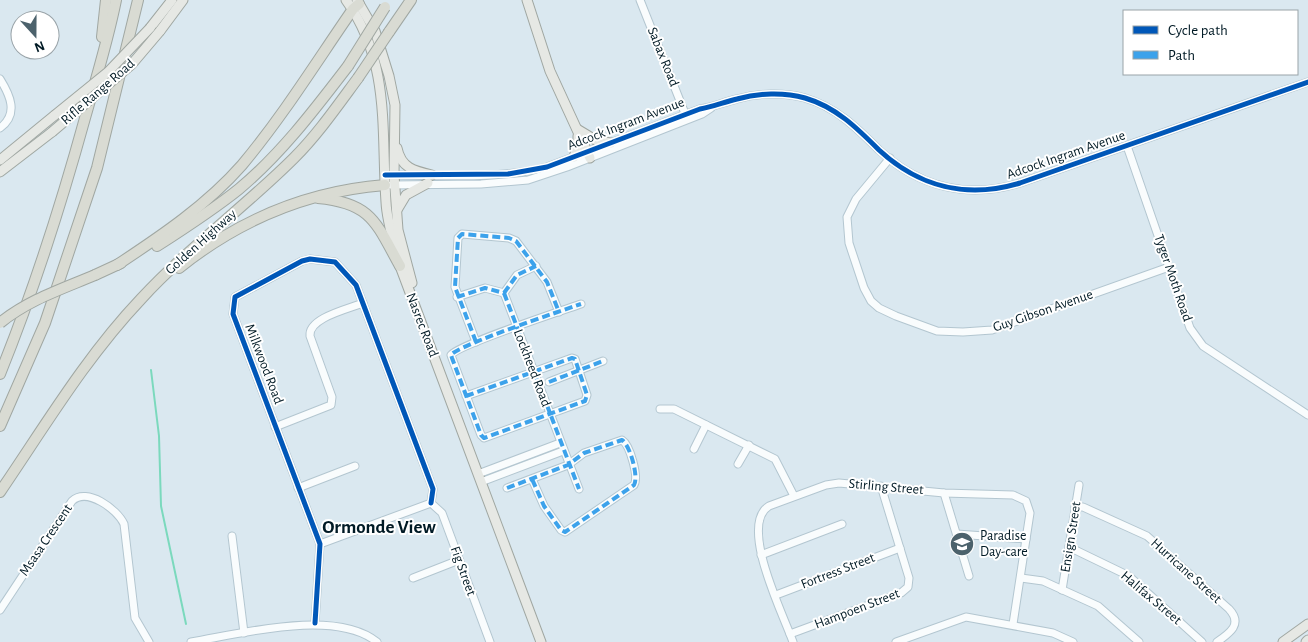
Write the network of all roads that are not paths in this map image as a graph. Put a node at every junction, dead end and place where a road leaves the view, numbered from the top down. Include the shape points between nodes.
1 (106, 0) edge
2 (116, 0) edge
3 (138, 0) edge
4 (172, 0) edge
5 (184, 0) edge
6 (410, 0) edge
7 (527, 0) edge
8 (640, 0) edge
9 (354, 3) edge
10 (387, 3) edge
11 (101, 61) junction
12 (0, 79) edge
13 (1308, 82) edge
14 (687, 116) junction
15 (0, 128) edge
16 (576, 128) junction
17 (395, 138) junction
18 (611, 143) junction
19 (1127, 146) junction
20 (588, 155) junction
21 (574, 156) junction
22 (890, 158) junction
23 (0, 160) edge
24 (0, 172) edge
25 (430, 179) junction
26 (390, 180) junction
27 (310, 198) junction
28 (396, 212) junction
29 (117, 265) junction
30 (400, 266) junction
31 (536, 266) junction
32 (1170, 267) junction
33 (504, 293) junction
34 (458, 298) junction
35 (140, 299) junction
36 (363, 303) junction
37 (581, 304) dead end
38 (559, 312) junction
39 (0, 323) edge
40 (517, 328) junction
41 (476, 342) junction
42 (603, 361) dead end
43 (534, 371) junction
44 (579, 371) junction
45 (0, 374) edge
46 (549, 382) dead end
47 (466, 396) junction
48 (660, 409) dead end
49 (550, 414) junction
50 (1308, 415) edge
51 (706, 425) junction
52 (0, 426) edge
53 (275, 427) junction
54 (560, 443) junction
55 (748, 445) junction
56 (694, 448) dead end
57 (563, 452) junction
58 (521, 458) junction
59 (738, 464) dead end
60 (568, 465) junction
61 (355, 466) dead end
62 (524, 466) junction
63 (482, 477) junction
64 (532, 479) junction
65 (1079, 485) dead end
66 (881, 486) junction
67 (298, 488) junction
68 (507, 488) dead end
69 (580, 489) dead end
70 (0, 492) edge
71 (944, 493) junction
72 (794, 496) junction
73 (431, 503) junction
74 (1075, 507) junction
75 (842, 524) dead end
76 (957, 534) junction
77 (232, 536) dead end
78 (1026, 539) junction
79 (320, 544) junction
80 (1069, 547) junction
81 (900, 548) junction
82 (761, 555) junction
83 (459, 560) junction
84 (969, 576) dead end
85 (413, 578) dead end
86 (1021, 578) junction
87 (1062, 590) junction
88 (776, 595) junction
89 (0, 610) edge
90 (316, 623) junction
91 (1013, 624) junction
92 (1308, 624) edge
93 (244, 633) junction
94 (790, 634) junction
95 (905, 640) edge
96 (148, 642) edge
97 (190, 642) edge
98 (376, 642) edge
99 (490, 642) edge
100 (541, 642) edge
101 (546, 642) edge
102 (793, 642) edge
103 (896, 642) edge
104 (1073, 642) edge
105 (1139, 642) edge
106 (1202, 642) edge
107 (1217, 642) edge
108 (1282, 642) edge

1 - 11 highway
2 - 11 highway
3 - 52 highway via 97,168 45,322
4 - 23 main road, Rifle Range Road, bridge via 108,72
5 - 24 main road, Rifle Range Road, bridge via 132,64
6 - 35 highway, Golden Highway, bridge via 328,120 296,157 182,256
7 - 16 main road via 550,71
8 - 14 street, Sabax Road
9 - 17 main road, Nasrec Road via 374,31 390,76 395,105
9 - 26 main road, Nasrec Road via 379,76
9 - 29 highway via 300,86 241,165 187,217
10 - 29 highway, Golden Highway, bridge via 348,66 287,142 240,188 156,247
11 - 45 highway via 62,202
12 - 15 street via 11,100 10,114
13 - 19 street, Adcock Ingram Avenue
14 - 18 street, Adcock Ingram Avenue
14 - 20 street, Adcock Ingram Avenue
14 - 22 street, Adcock Ingram Avenue via 756,95 803,97 849,120
16 - 18 main road via 597,140
16 - 20 main road
16 - 21 main road via 578,145
17 - 25 main road via 399,156 406,166
17 - 26 main road, Nasrec Road
18 - 20 street, Adcock Ingram Avenue
19 - 22 street, Adcock Ingram Avenue via 1020,183 980,191 933,184 916,177
19 - 32 street, Tyger Moth Road
20 - 21 street, Adcock Ingram Avenue
20 - 25 street, Adcock Ingram Avenue via 550,174 508,183
21 - 25 street, Adcock Ingram Avenue via 517,173
22 - 32 street, Guy Gibson Avenue via 850,207 846,226 864,288 871,301 896,316 937,331 992,330
25 - 26 street, Adcock Ingram Avenue
25 - 28 main road via 406,195
26 - 27 highway
26 - 28 main road, Nasrec Road
26 - 30 main road, Nasrec Road via 386,205
27 - 30 highway via 346,202 364,211
27 - 35 highway via 236,229 191,258
28 - 63 main road, Nasrec Road via 411,281
29 - 39 highway, Golden Highway, bridge via 40,298
30 - 63 main road, Nasrec Road
31 - 33 street via 517,275
31 - 34 street via 513,239 462,234 458,238 456,260
31 - 38 street via 547,282
32 - 50 street, Tyger Moth Road via 1190,328 1203,346
33 - 34 street via 485,288
33 - 40 street, Lockheed Road
34 - 41 street
35 - 70 highway, Golden Highway via 83,369
36 - 53 street via 316,322 310,330 332,397 331,405
36 - 53 street, Milkwood Road via 352,280 338,264 328,260 302,261 235,297 233,314
36 - 73 street, Milkwood Road via 432,489
37 - 38 street
38 - 40 street
40 - 41 street
40 - 43 street, Lockheed Road
41 - 47 street via 451,355
42 - 44 street
43 - 44 street via 572,358
43 - 47 street
43 - 49 street, Lockheed Road
44 - 46 street
44 - 49 street via 587,399
47 - 49 street via 484,438
48 - 51 street via 674,409
49 - 54 street, Lockheed Road
51 - 55 street
51 - 56 street
53 - 67 street, Milkwood Road
54 - 57 street, Lockheed Road
54 - 58 street
55 - 59 street
55 - 72 street via 777,460
57 - 60 street, Lockheed Road
57 - 62 street
58 - 62 street
58 - 63 street
60 - 64 street
60 - 64 street via 584,453 623,440 636,479 634,485 565,532 560,530 544,506
60 - 69 street, Lockheed Road
61 - 67 street
62 - 63 street
63 - 100 main road, Nasrec Road
63 - 101 main road, Nasrec Road
64 - 68 street
65 - 74 street, Ensign Street
66 - 71 street, Stirling Street
66 - 72 street, Stirling Street via 835,483
66 - 81 street, Hampoen Street
67 - 79 street, Milkwood Road
71 - 76 street
71 - 78 street, Stirling Street via 1020,497 1029,508
72 - 82 street, Stirling Street via 764,510 758,541
73 - 79 street
73 - 83 street, Fig Street via 442,513
74 - 80 street, Ensign Street
74 - 107 street, Hurricane Street via 1083,507 1147,536 1229,609 1235,625
75 - 82 street
76 - 78 street
76 - 84 street
77 - 93 street
78 - 86 street, Stirling Street
79 - 90 street, Milkwood Road
80 - 87 street, Ensign Street
80 - 106 street, Halifax Street via 1124,573
81 - 88 street, Fortress Street
81 - 94 street, Hampoen Street via 910,581 904,591
82 - 88 street, Stirling Street
83 - 85 street
83 - 99 street, Fig Street
86 - 87 street via 1043,581
86 - 91 street, Stirling Street
87 - 105 street via 1102,608
88 - 94 street, Stirling Street
89 - 96 street, Msasa Crescent via 72,501 78,496 90,496 116,514 124,524 135,618
90 - 93 street
90 - 98 street via 362,631
91 - 95 street via 963,618
91 - 104 street via 1053,633
92 - 108 main road
93 - 97 street
94 - 102 street, Stirling Street
95 - 103 street

